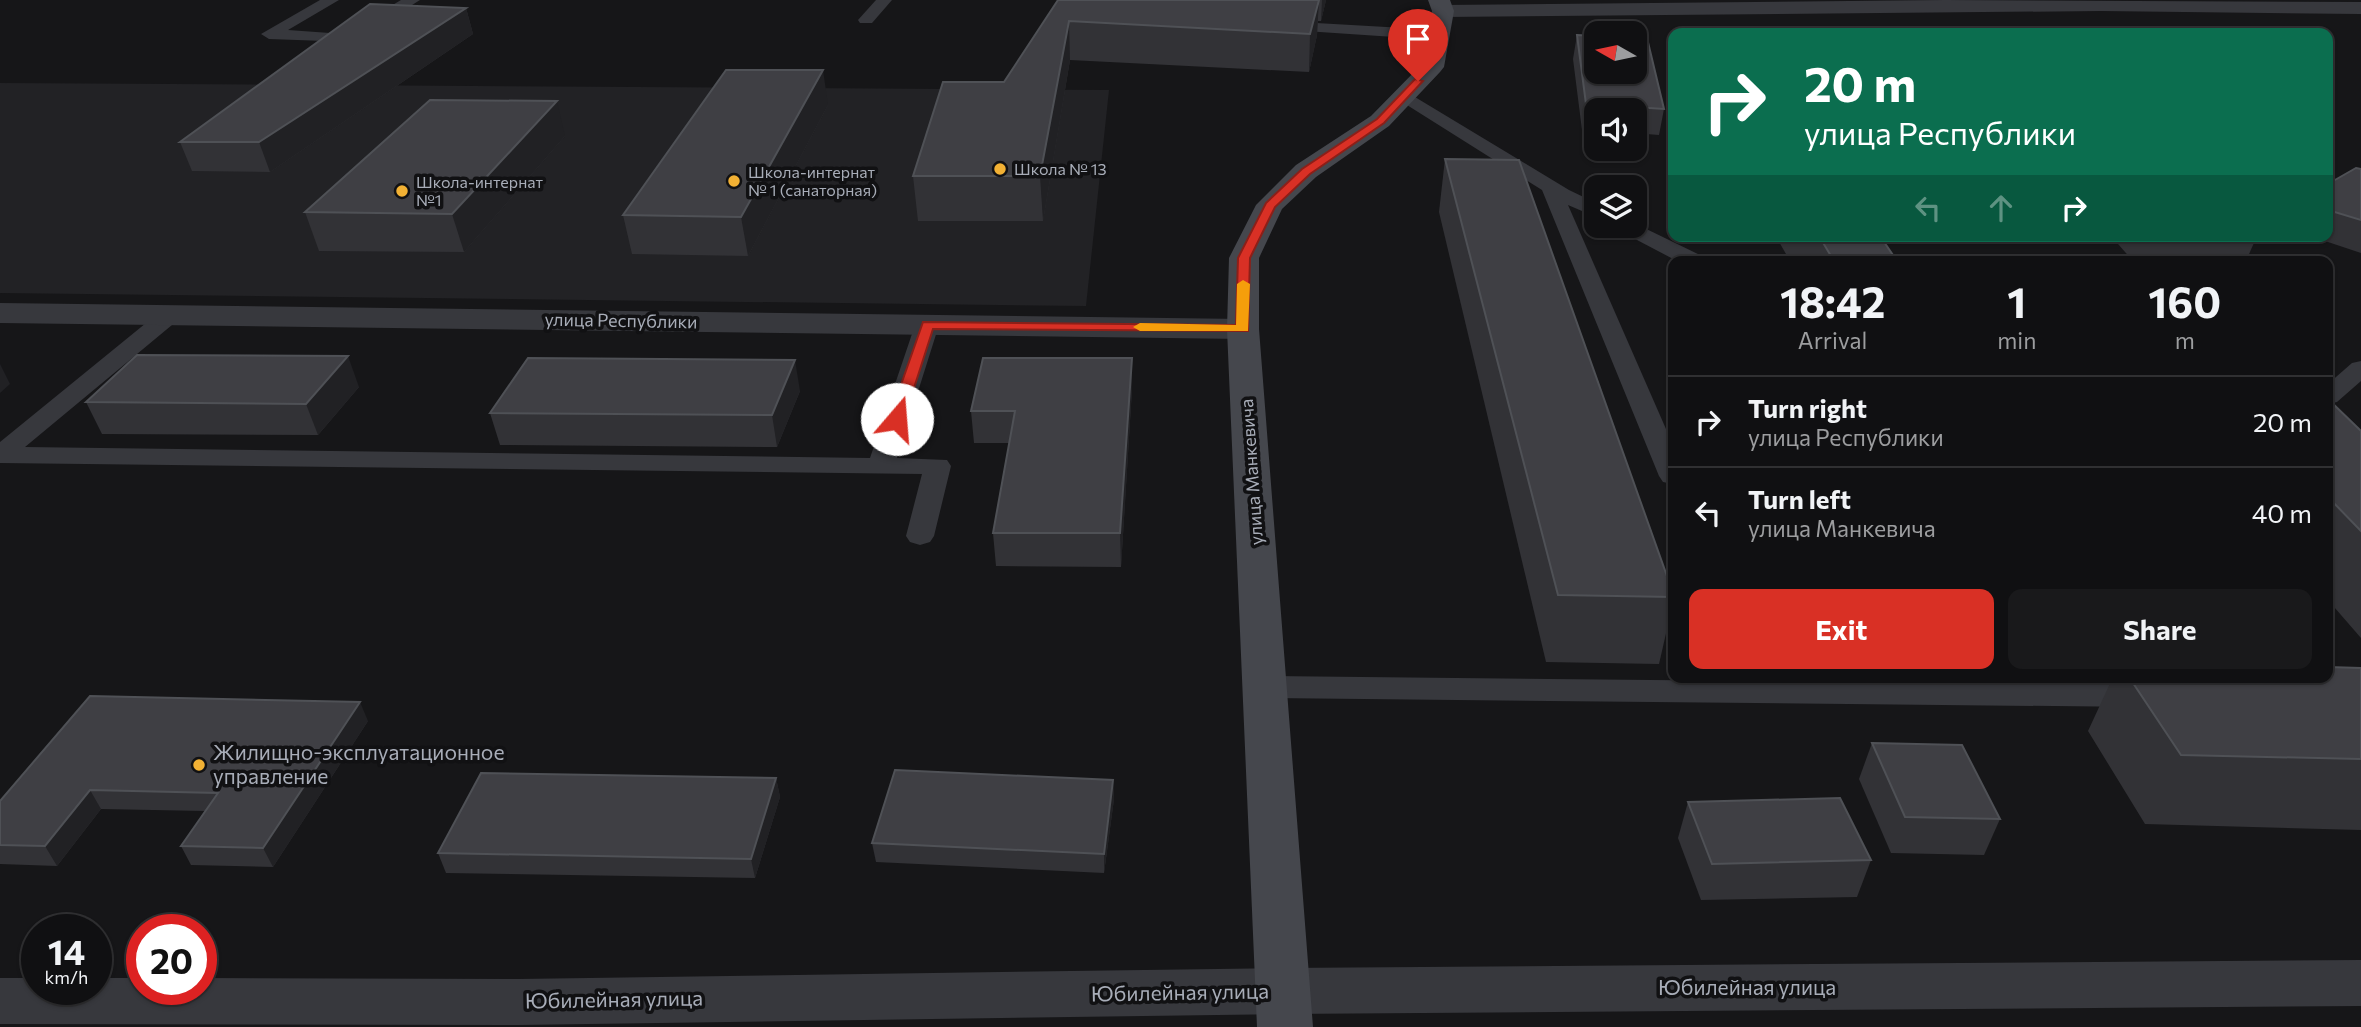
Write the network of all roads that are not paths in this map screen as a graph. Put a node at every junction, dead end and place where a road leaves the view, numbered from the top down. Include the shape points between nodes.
1 (331, 0) edge
2 (412, 0) edge
3 (884, 0) edge
4 (2097, 3) edge
5 (1785, 5) edge
6 (2361, 8) edge
7 (1440, 15) edge
8 (866, 20) dead end
9 (1261, 25) edge
10 (1405, 96) junction
11 (1550, 186) junction
12 (1584, 204) edge
13 (1647, 237) edge
14 (1684, 256) edge
15 (0, 313) edge
16 (170, 315) junction
17 (927, 325) junction
18 (1243, 329) junction
19 (2361, 368) edge
20 (2333, 393) edge
21 (0, 455) edge
22 (1668, 465) edge
23 (881, 466) junction
24 (920, 536) dead end
25 (1761, 685) edge
26 (1266, 687) junction
27 (2170, 696) edge
28 (2361, 984) edge
29 (0, 1000) edge
30 (1284, 1009) edge
31 (512, 1014) edge

1 - 2 lane via 269,34 348,38
3 - 8 lane
4 - 5 street
4 - 6 street
5 - 7 street
7 - 9 lane
7 - 10 street, улица Манкевича via 1432,67
10 - 11 lane
10 - 18 street, улица Манкевича via 1380,121 1306,171 1270,205 1244,258
11 - 12 lane
11 - 22 lane
13 - 14 lane
15 - 16 street, улица Республики
16 - 17 street, улица Республики
16 - 21 lane
17 - 18 street, улица Республики
17 - 23 lane
18 - 26 street, улица Манкевича
19 - 20 lane
21 - 23 lane
23 - 24 lane via 938,466
25 - 26 lane
25 - 27 lane
26 - 30 street, улица Манкевича
28 - 30 street, Юбилейная улица
29 - 31 street, Юбилейная улица
30 - 31 street, Юбилейная улица

